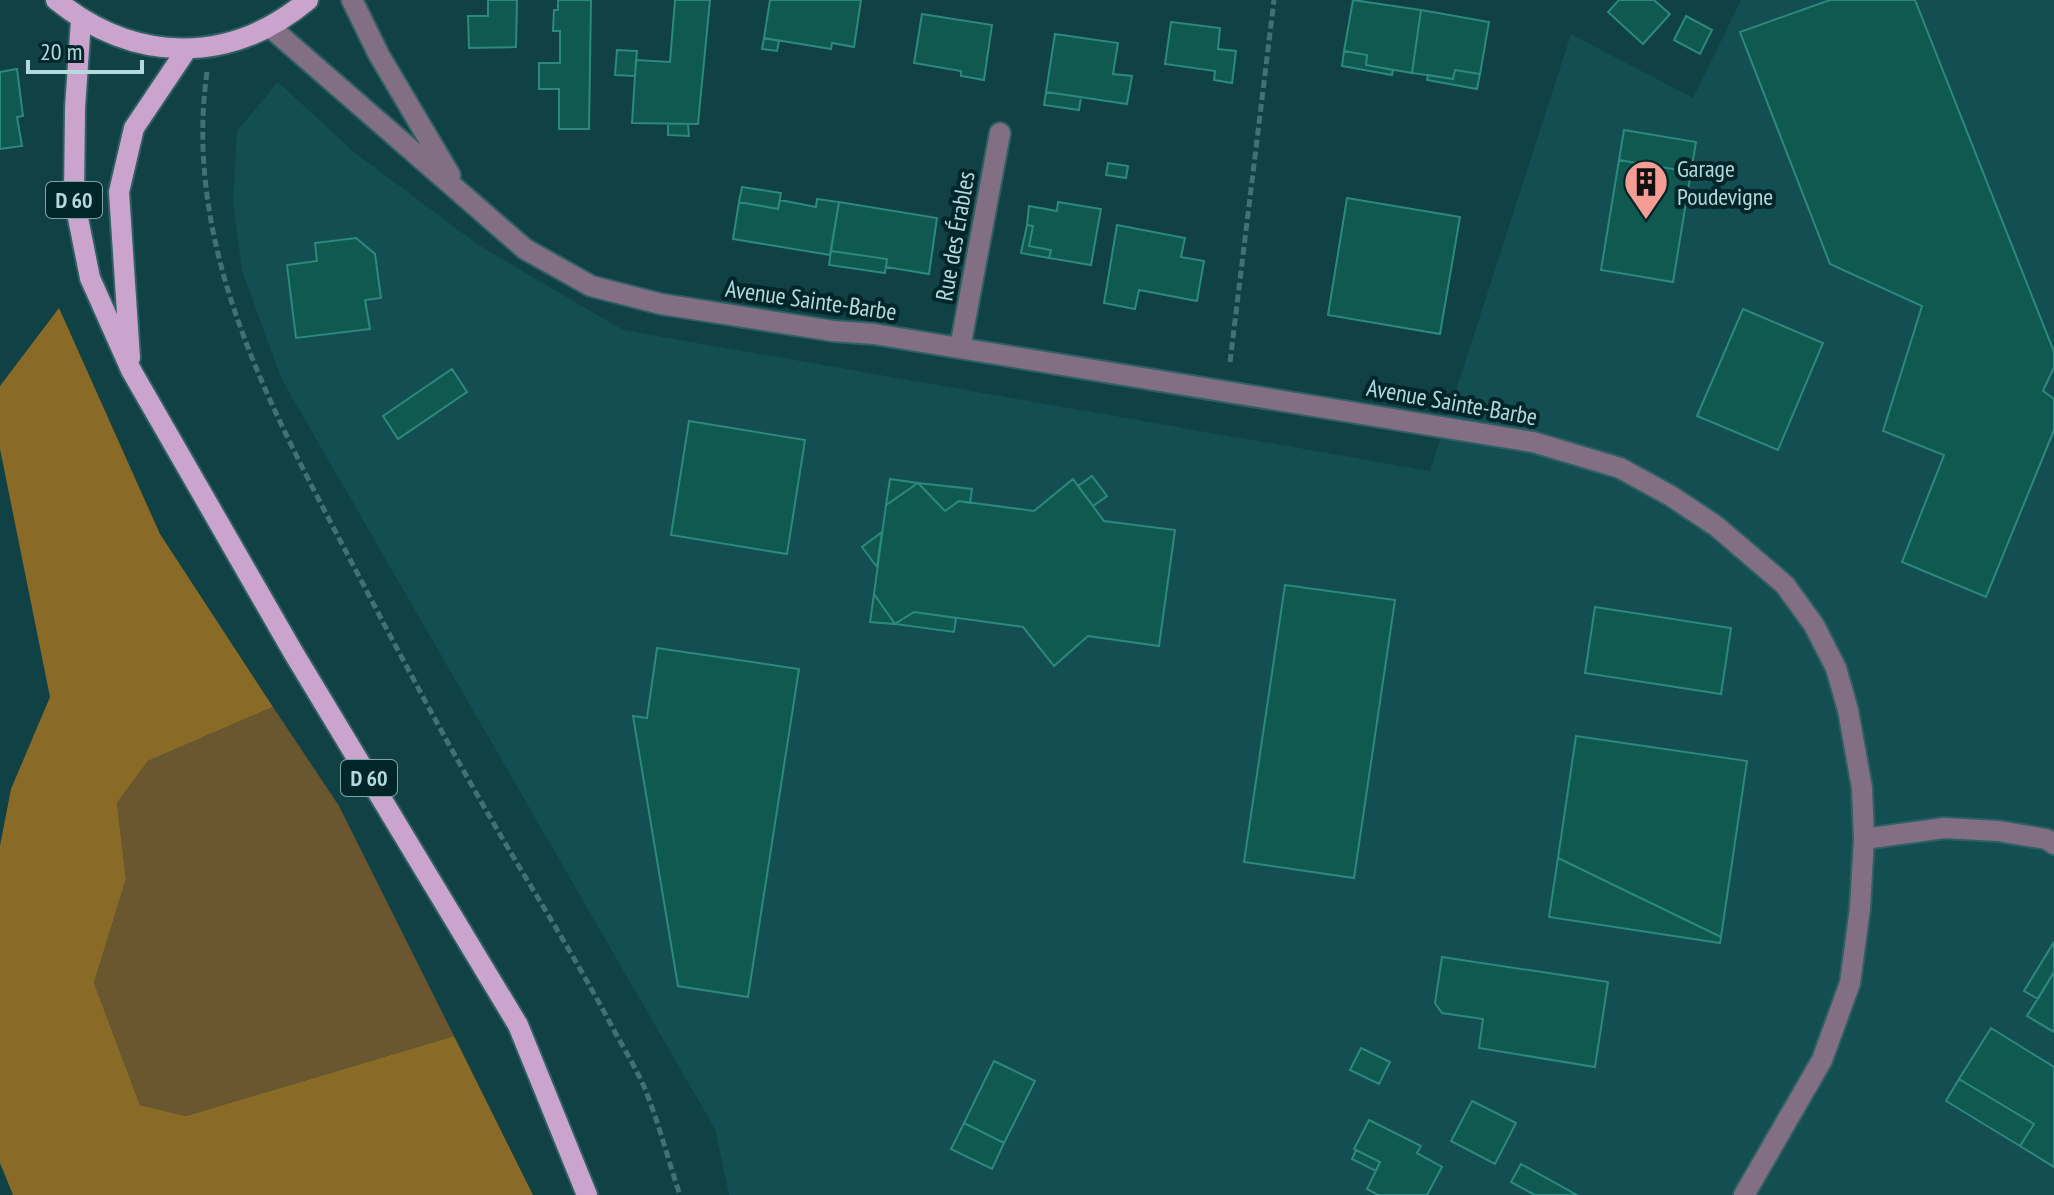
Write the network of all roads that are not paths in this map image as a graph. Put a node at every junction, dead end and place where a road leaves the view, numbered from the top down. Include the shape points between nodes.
1 (56, 0) edge
2 (308, 0) edge
3 (352, 0) edge
4 (81, 20) junction
5 (270, 27) junction
6 (187, 49) junction
7 (1000, 133) dead end
8 (458, 189) junction
9 (960, 348) junction
10 (131, 370) junction
11 (1864, 839) junction
12 (2054, 844) edge
13 (587, 1195) edge
14 (1744, 1195) edge

1 - 4 main road
2 - 5 main road
3 - 8 street, Avenue Sainte-Barbe
4 - 6 main road via 132,43
4 - 10 main road, D 60 via 74,198 90,278
5 - 6 main road via 241,39
5 - 8 street, Avenue Sainte-Barbe
6 - 10 main road, D 60 via 134,128 119,192
7 - 9 street, Rue des Érables
8 - 9 street, Avenue Sainte-Barbe via 525,249 591,286 661,304
9 - 11 street, Avenue Sainte-Barbe via 1533,442 1620,468 1716,526 1785,585 1814,625 1836,668 1848,710 1862,788
10 - 13 main road, D 60 via 518,1025
11 - 12 street via 1944,828 1998,831
11 - 14 street, Avenue Sainte-Barbe via 1850,983 1822,1060

